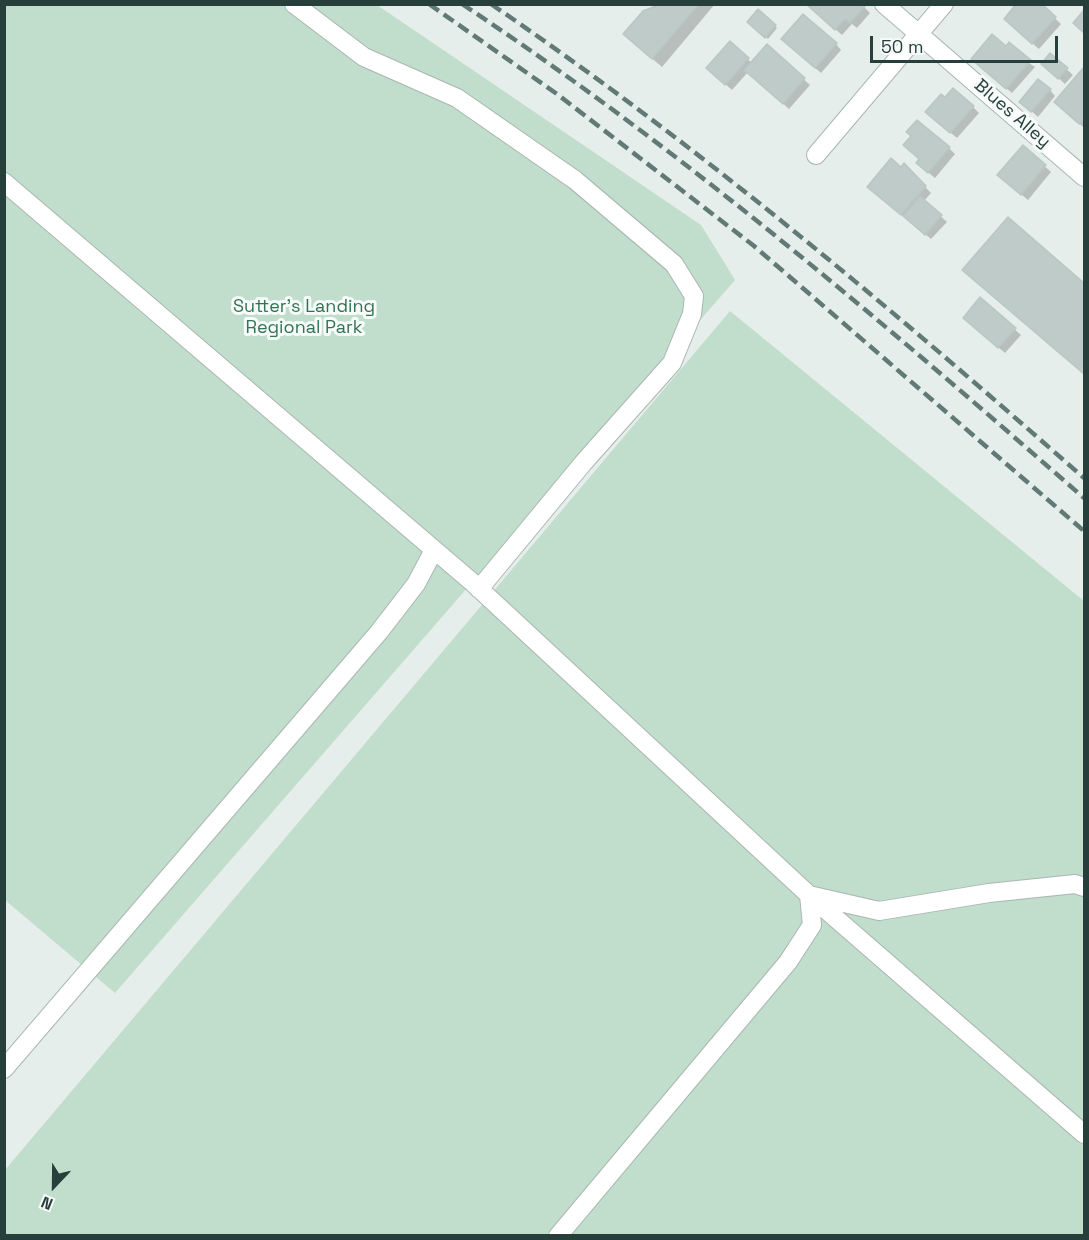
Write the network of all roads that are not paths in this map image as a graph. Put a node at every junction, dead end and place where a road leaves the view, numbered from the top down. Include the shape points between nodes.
1 (294, 4) edge
2 (884, 4) edge
3 (944, 4) edge
4 (919, 34) junction
5 (816, 155) dead end
6 (1084, 177) edge
7 (4, 182) edge
8 (435, 550) junction
9 (479, 589) junction
10 (1084, 887) edge
11 (809, 895) junction
12 (4, 1069) edge
13 (1084, 1134) edge
14 (558, 1236) edge

1 - 9 street via 364,57 457,98 575,180 674,264 694,296 692,314 672,363
2 - 4 street, Blues Alley
3 - 4 street
4 - 5 street
4 - 6 street, Blues Alley
7 - 8 street
8 - 9 street
8 - 12 street via 416,584 379,632
9 - 11 street
10 - 11 street via 1075,884 989,893 879,911
11 - 13 street
11 - 14 street via 812,925 788,962

